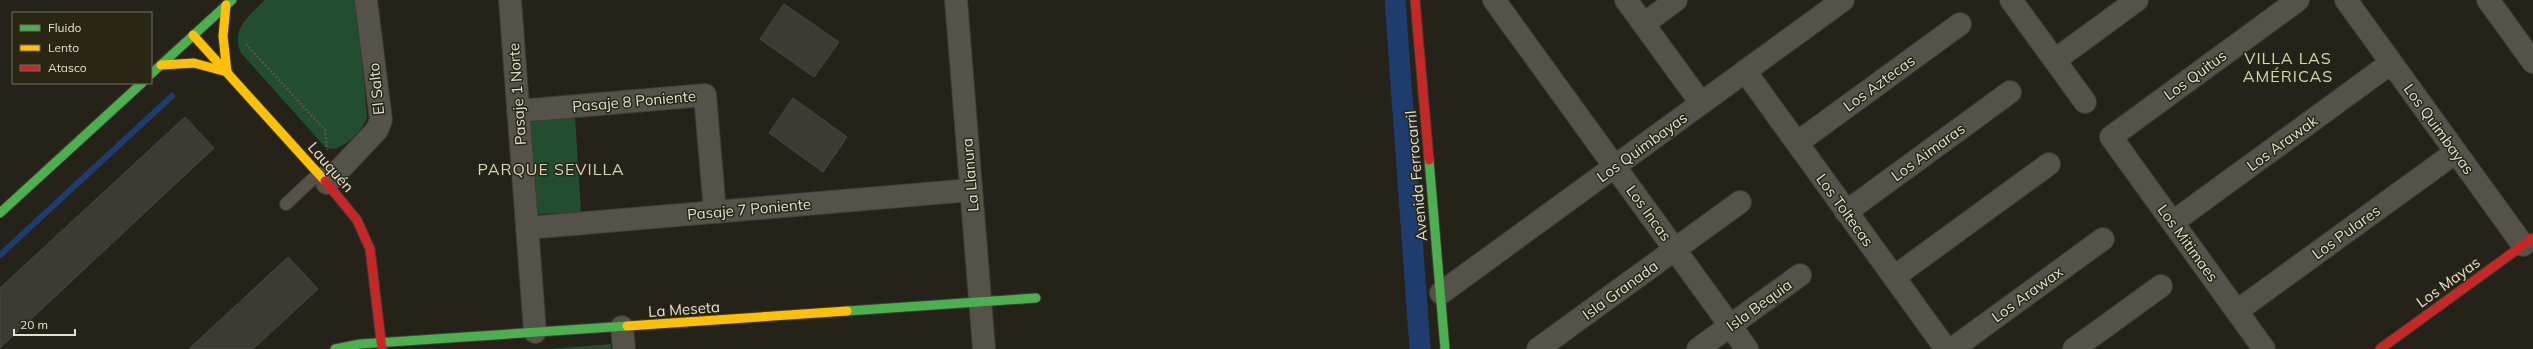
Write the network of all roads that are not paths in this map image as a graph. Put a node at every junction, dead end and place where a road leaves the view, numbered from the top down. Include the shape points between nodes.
1 (366, 0) edge
2 (510, 0) edge
3 (956, 0) edge
4 (1415, 0) edge
5 (1494, 0) edge
6 (1626, 0) edge
7 (1676, 0) edge
8 (1843, 0) edge
9 (2011, 0) edge
10 (2137, 0) edge
11 (2298, 0) edge
12 (2346, 0) edge
13 (229, 2) edge
14 (2493, 2) edge
15 (1644, 24) junction
16 (1960, 24) dead end
17 (193, 35) junction
18 (2054, 60) junction
19 (2533, 62) edge
20 (2391, 63) junction
21 (161, 65) junction
22 (1745, 71) junction
23 (227, 72) junction
24 (152, 73) edge
25 (141, 84) edge
26 (2010, 92) dead end
27 (2085, 102) dead end
28 (1701, 103) junction
29 (518, 111) junction
30 (2111, 137) joint
31 (1797, 143) junction
32 (2456, 152) junction
33 (2049, 164) dead end
34 (1615, 166) junction
35 (323, 178) junction
36 (971, 190) junction
37 (1740, 202) dead end
38 (286, 204) dead end
39 (715, 212) junction
40 (1846, 212) junction
41 (0, 213) edge
42 (2173, 222) junction
43 (527, 228) junction
44 (2103, 239) dead end
45 (2528, 246) edge
46 (1675, 250) junction
47 (1800, 275) dead end
48 (1894, 277) junction
49 (2161, 286) dead end
50 (1441, 293) junction
51 (1036, 298) dead end
52 (980, 302) junction
53 (2237, 311) junction
54 (1730, 326) junction
55 (622, 327) junction
56 (535, 332) junction
57 (382, 346) edge
58 (335, 349) edge
59 (624, 349) edge
60 (984, 349) edge
61 (1445, 349) edge
62 (1538, 349) edge
63 (1698, 349) edge
64 (1747, 349) edge
65 (1946, 349) edge
66 (1952, 349) edge
67 (2074, 349) edge
68 (2264, 349) edge
69 (2380, 349) edge

1 - 35 street, El Salto via 381,120 377,130
2 - 29 street, Pasaje 1 Norte
3 - 36 street, La Llanura
4 - 50 street, Avenida Ferrocarril
5 - 34 street, Los Incas
6 - 15 street
7 - 15 street
8 - 22 street, Los Quimbayas
9 - 18 street
10 - 18 street
11 - 30 street, Los Quitus
12 - 20 street, Los Quimbayas
13 - 17 street
13 - 23 street via 223,36
14 - 19 street
15 - 28 street
16 - 31 street, Los Aztecas
17 - 21 street
17 - 23 street, Lauquén
18 - 27 street
20 - 32 street, Los Quimbayas
20 - 42 street, Los Arawak
21 - 23 street via 190,61
21 - 24 street
22 - 28 street, Los Quimbayas
22 - 31 street, Los Toltecas
23 - 35 street, Lauquén
25 - 41 street
26 - 40 street, Los Aimaras
28 - 34 street, Los Quimbayas
29 - 39 street, Pasaje 8 Poniente via 705,95
29 - 43 street, Pasaje 1 Norte
30 - 42 street, Los Mitimaes
31 - 40 street, Los Toltecas
32 - 45 street, Los Quimbayas
32 - 53 street, Los Pulares
33 - 48 street
34 - 46 street, Los Incas
34 - 50 street, Los Quimbayas
35 - 38 lane
35 - 57 street, Lauquén via 350,210 365,235 372,265
36 - 39 street, Pasaje 7 Poniente
36 - 52 street, La Llanura
37 - 46 street, Isla Granada
39 - 43 street, Pasaje 7 Poniente
40 - 48 street, Los Toltecas
42 - 53 street, Los Mitimaes
43 - 56 street, Pasaje 1 Norte
44 - 66 street, Los Arawax
45 - 69 street, Los Mayas
46 - 54 street, Los Incas
46 - 62 street, Isla Granada
47 - 54 street, Isla Bequia
48 - 65 street, Los Toltecas
49 - 67 street
50 - 61 street, Avenida Ferrocarril
51 - 52 street, La Meseta
52 - 55 street, La Meseta
52 - 60 street, La Llanura
53 - 68 street, Los Mitimaes
54 - 63 street, Isla Bequia
54 - 64 street, Los Incas
55 - 56 street, La Meseta
55 - 59 street
56 - 57 street, La Meseta
57 - 58 street, La Meseta via 360,344

